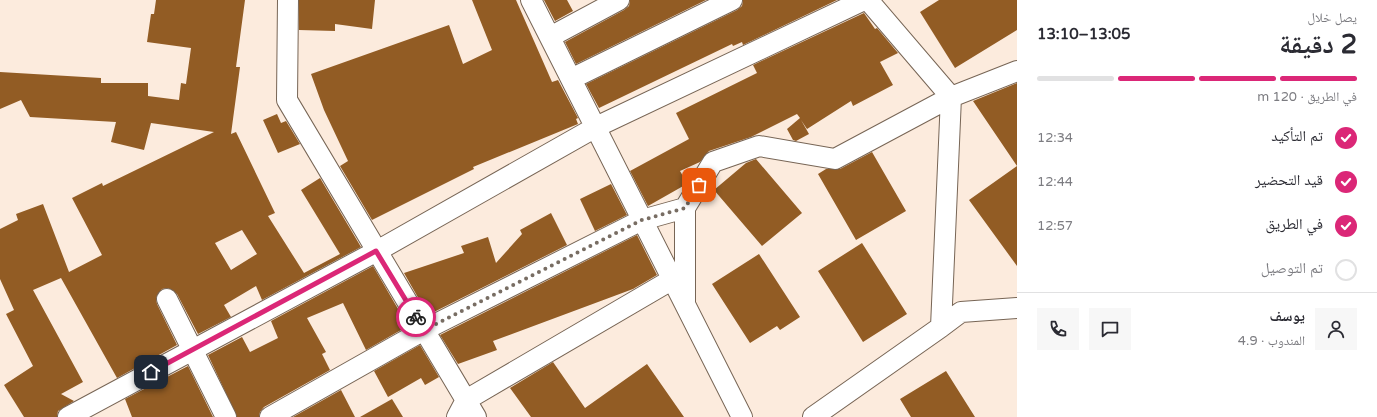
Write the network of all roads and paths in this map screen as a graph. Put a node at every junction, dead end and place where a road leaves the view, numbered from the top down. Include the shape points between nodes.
1 (288, 0) edge
2 (531, 0) edge
3 (620, 0) edge
4 (732, 0) edge
5 (864, 0) edge
6 (868, 0) edge
7 (550, 37) junction
8 (1017, 71) edge
9 (571, 79) junction
10 (951, 97) junction
11 (596, 127) junction
12 (685, 208) junction
13 (642, 220) junction
14 (376, 251) junction
15 (673, 279) junction
16 (167, 299) dead end
17 (685, 303) junction
18 (1017, 308) edge
19 (941, 326) junction
20 (424, 330) junction
21 (192, 350) junction
22 (466, 411) edge
23 (68, 417) edge
24 (226, 417) edge
25 (270, 417) edge
26 (742, 417) edge
27 (814, 417) edge

1 - 14 street via 287,100
2 - 7 street
3 - 7 street
4 - 9 street
5 - 11 street
6 - 10 street
7 - 9 street
8 - 10 street
9 - 11 street
10 - 12 street via 834,159 758,146 713,162
10 - 19 street
11 - 13 street
11 - 14 street
12 - 13 street
12 - 17 street
13 - 15 street
13 - 20 street
14 - 20 street
14 - 21 street
15 - 17 street
15 - 22 street
16 - 21 street
17 - 26 street
18 - 19 street via 962,312
19 - 27 street
20 - 22 street
20 - 25 street
21 - 23 street
21 - 24 street

